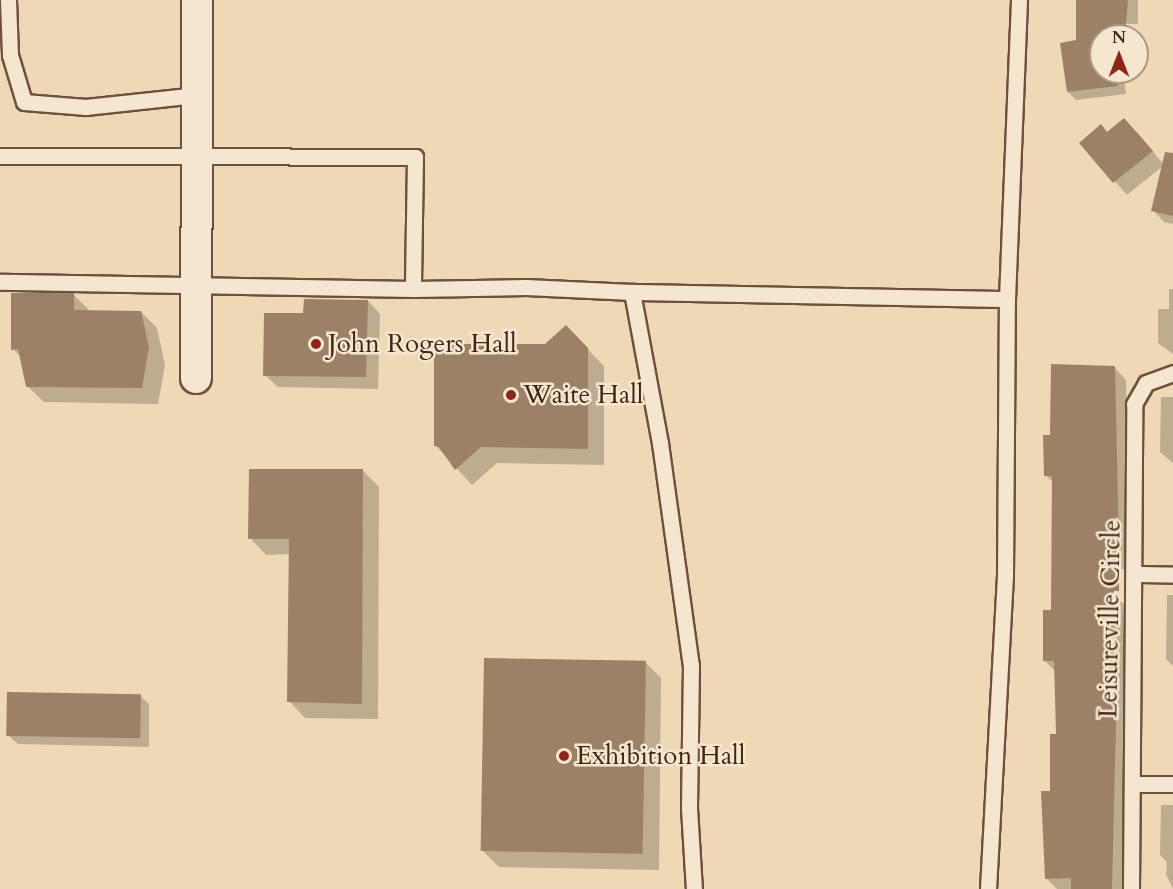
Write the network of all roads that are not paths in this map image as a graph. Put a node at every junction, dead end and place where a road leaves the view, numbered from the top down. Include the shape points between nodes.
1 (8, 0) edge
2 (197, 0) edge
3 (1019, 0) edge
4 (197, 95) junction
5 (196, 154) junction
6 (0, 156) edge
7 (0, 282) edge
8 (195, 284) junction
9 (413, 289) junction
10 (632, 292) junction
11 (1007, 298) junction
12 (1173, 374) edge
13 (196, 378) dead end
14 (1134, 574) junction
15 (1173, 575) edge
16 (1132, 784) junction
17 (1173, 784) edge
18 (694, 889) edge
19 (988, 889) edge
20 (1131, 889) edge

1 - 4 lane via 10,55 24,102 86,107
2 - 4 street
3 - 11 lane
4 - 5 street
5 - 6 lane
5 - 8 street
5 - 9 lane via 415,157
7 - 8 lane
8 - 9 lane
8 - 13 street
9 - 10 lane via 526,287
10 - 11 lane
10 - 18 lane via 660,443 690,665 689,808
11 - 19 lane via 1005,577
12 - 14 lane, Leisureville Circle via 1146,382 1134,404
14 - 15 lane
14 - 16 lane, Leisureville Circle
16 - 17 lane
16 - 20 lane, Leisureville Circle

